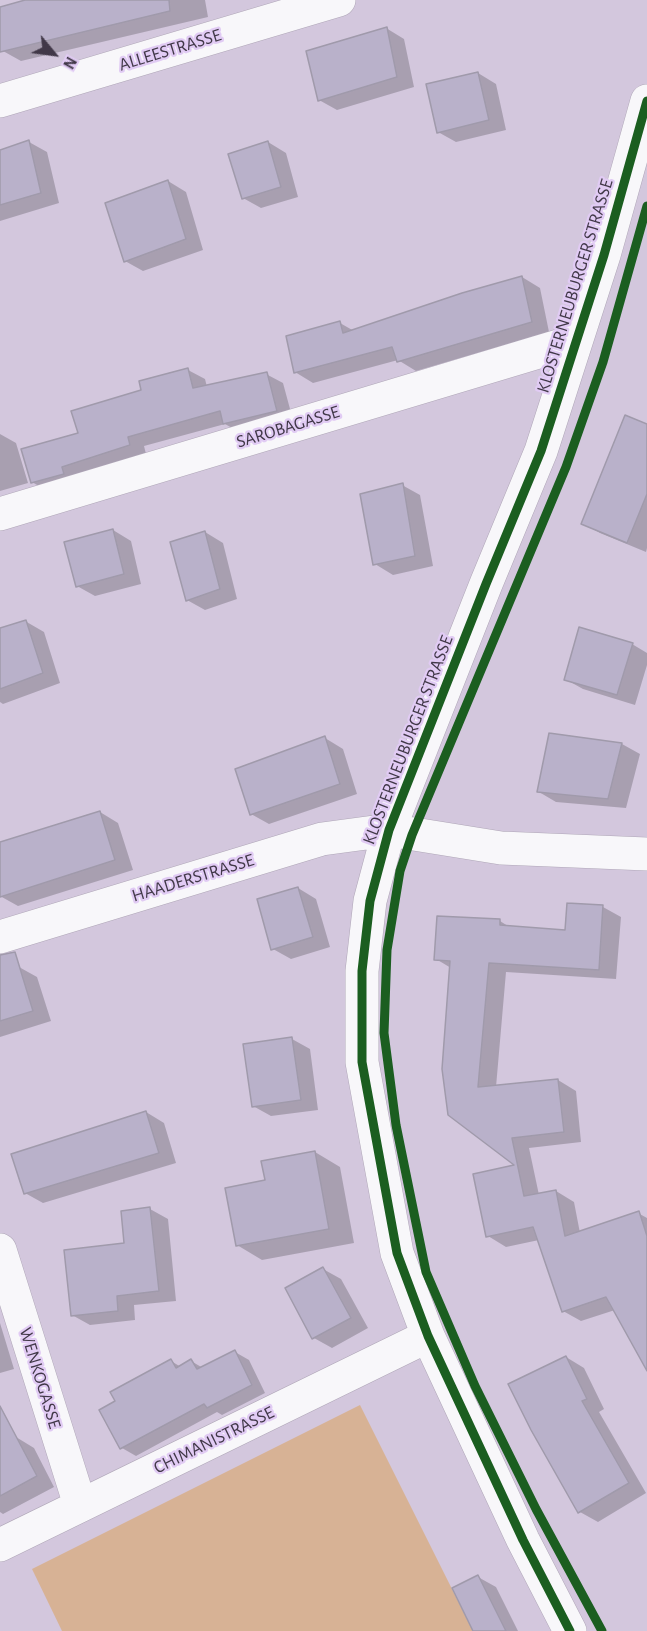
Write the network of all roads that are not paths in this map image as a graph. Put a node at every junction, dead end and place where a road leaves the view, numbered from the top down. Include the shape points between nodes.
1 (339, 0) edge
2 (0, 101) edge
3 (647, 101) edge
4 (576, 341) junction
5 (0, 514) edge
6 (389, 830) junction
7 (647, 854) edge
8 (0, 937) edge
9 (0, 1250) edge
10 (428, 1336) junction
11 (80, 1504) junction
12 (0, 1545) edge
13 (570, 1631) edge

1 - 2 street, ALLEESTRASSE
3 - 4 street, KLOSTERNEUBURGER STRASSE
4 - 5 street, SAROBAGASSE
4 - 6 street, KLOSTERNEUBURGER STRASSE via 541,451
6 - 7 street, HAADERSTRASSE via 501,848
6 - 8 street, HAADERSTRASSE via 322,839
6 - 10 street, KLOSTERNEUBURGER STRASSE via 370,901 363,971 362,1062 397,1253
9 - 11 street, WENKOGASSE
10 - 11 street, CHIMANISTRASSE
10 - 13 street, KLOSTERNEUBURGER STRASSE
11 - 12 street, CHIMANISTRASSE

